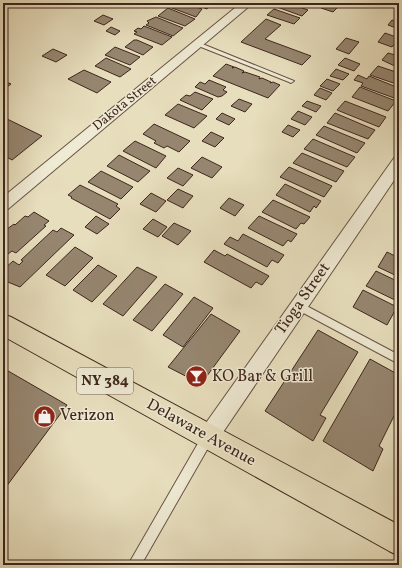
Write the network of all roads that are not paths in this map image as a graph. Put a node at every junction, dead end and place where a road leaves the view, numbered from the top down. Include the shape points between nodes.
1 (248, 3) edge
2 (198, 44) junction
3 (291, 81) dead end
4 (399, 162) edge
5 (3, 205) edge
6 (299, 306) junction
7 (3, 324) edge
8 (399, 360) edge
9 (208, 437) junction
10 (399, 541) edge
11 (134, 565) edge

1 - 2 street, Dakota Street
2 - 3 lane
2 - 5 street, Dakota Street
4 - 6 street, Tioga Street
6 - 8 lane
6 - 9 street, Tioga Street
7 - 9 main road, Delaware Avenue / NY 384
9 - 10 main road, Delaware Avenue / NY 384
9 - 11 lane

